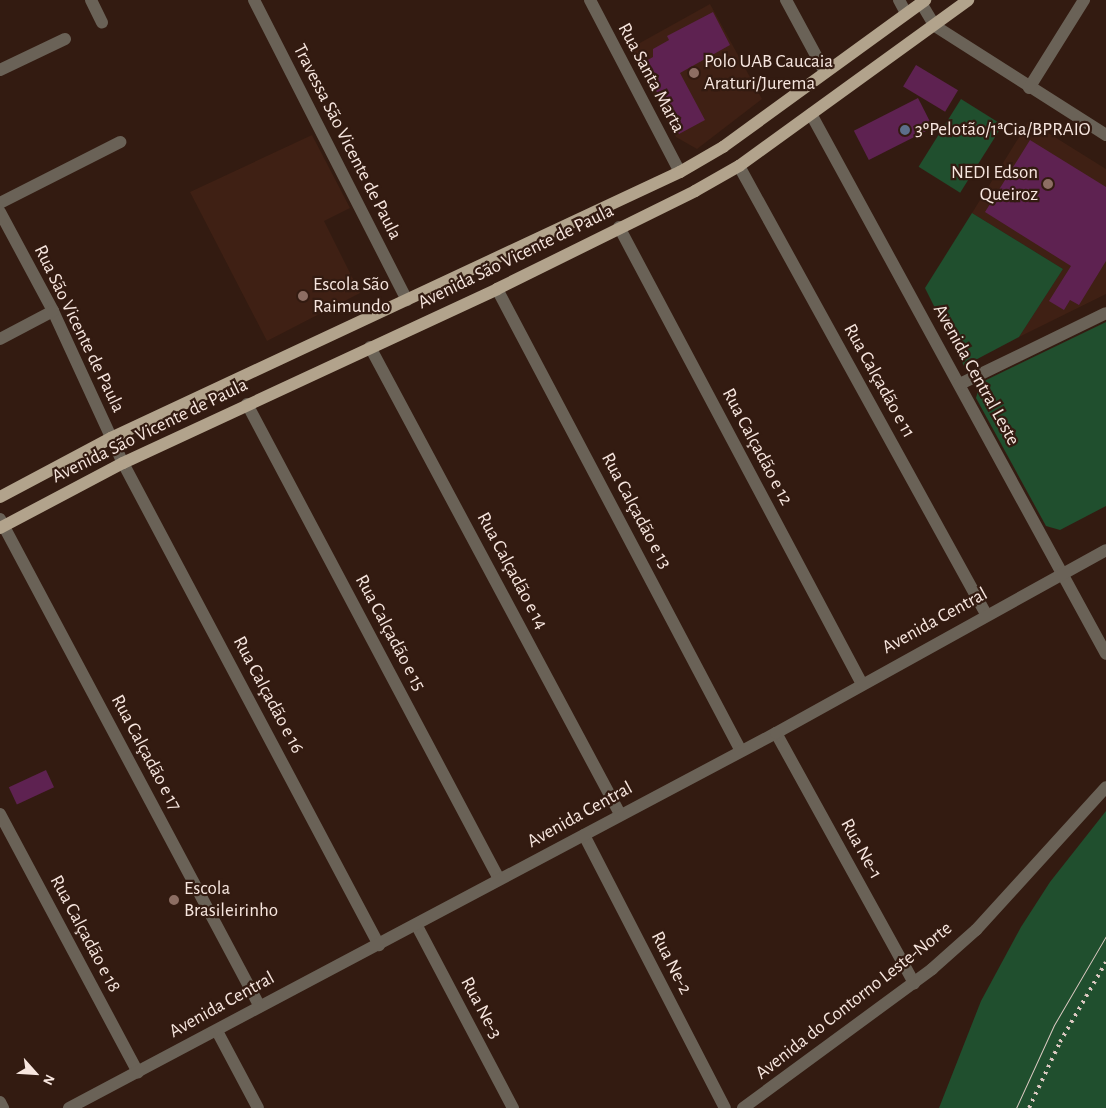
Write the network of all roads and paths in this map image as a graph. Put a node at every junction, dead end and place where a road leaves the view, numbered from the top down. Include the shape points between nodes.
1 (91, 0) edge
2 (254, 0) edge
3 (590, 0) edge
4 (786, 0) edge
5 (899, 0) edge
6 (968, 0) edge
7 (1084, 0) edge
8 (923, 1) edge
9 (906, 13) junction
10 (102, 23) dead end
11 (936, 26) junction
12 (65, 39) dead end
13 (0, 70) edge
14 (824, 72) junction
15 (1029, 88) junction
16 (811, 114) junction
17 (1106, 135) edge
18 (120, 142) dead end
19 (739, 166) junction
20 (680, 172) junction
21 (0, 203) edge
22 (0, 212) edge
23 (619, 227) junction
24 (497, 289) junction
25 (407, 300) junction
26 (52, 311) junction
27 (1106, 313) edge
28 (0, 339) edge
29 (370, 347) junction
30 (960, 384) junction
31 (247, 404) junction
32 (111, 438) junction
33 (123, 463) junction
34 (0, 497) edge
35 (1, 524) edge
36 (1106, 550) edge
37 (1063, 573) junction
38 (986, 614) junction
39 (1106, 654) edge
40 (862, 684) junction
41 (776, 733) junction
42 (741, 751) junction
43 (1106, 787) edge
44 (0, 814) edge
45 (620, 814) junction
46 (584, 835) junction
47 (500, 879) junction
48 (417, 926) junction
49 (379, 945) junction
50 (914, 983) junction
51 (259, 1005) junction
52 (217, 1031) junction
53 (138, 1072) junction
54 (0, 1102) edge
55 (759, 1105) edge
56 (3, 1108) edge
57 (69, 1108) edge
58 (258, 1108) edge
59 (513, 1108) edge
60 (725, 1108) edge
61 (743, 1108) edge

1 - 10 street
2 - 25 street, Travessa São Vicente de Paula
3 - 20 street, Rua Santa Marta
4 - 14 street
5 - 9 street
6 - 11 main road, Avenida São Vicente de Paula
7 - 15 street
8 - 9 main road, Avenida São Vicente de Paula
8 - 11 street
9 - 14 main road, Avenida São Vicente de Paula
11 - 15 street
11 - 16 main road, Avenida São Vicente de Paula
12 - 13 street
14 - 20 main road, Avenida São Vicente de Paula via 723,147
15 - 17 street
16 - 19 main road, Avenida São Vicente de Paula
16 - 30 street, Avenida Central Leste
18 - 21 street
19 - 23 main road, Avenida São Vicente de Paula
19 - 38 street, Rua Calçadão e 11
20 - 25 main road, Avenida São Vicente de Paula
22 - 26 street, Rua São Vicente de Paula
23 - 24 main road, Avenida São Vicente de Paula
23 - 40 street, Rua Calçadão e 12
24 - 29 main road, Avenida São Vicente de Paula
24 - 42 street, Rua Calçadão e 13
25 - 32 main road, Avenida São Vicente de Paula
26 - 28 street
26 - 32 street, Rua São Vicente de Paula
27 - 30 street
29 - 31 main road, Avenida São Vicente de Paula
29 - 45 street, Rua Calçadão e 14
30 - 37 street, Avenida Central Leste
31 - 33 main road, Avenida São Vicente de Paula
31 - 47 street, Rua Calçadão e 15
32 - 33 street, Rua São Vicente de Paula
32 - 34 main road, Avenida São Vicente de Paula
33 - 35 main road, Avenida São Vicente de Paula
33 - 49 street, Rua Calçadão e 16
35 - 51 street, Rua Calçadão e 17
36 - 37 street, Avenida Central
37 - 38 street, Avenida Central
37 - 39 street, Avenida Central Leste
38 - 40 street, Avenida Central
40 - 41 street, Avenida Central
41 - 42 street, Avenida Central
41 - 50 street, Rua Ne-1
42 - 45 street, Avenida Central
43 - 50 street, Avenida do Contorno Leste-Norte via 976,930
44 - 53 street, Rua Calçadão e 18
45 - 46 street, Avenida Central
46 - 47 street, Avenida Central
46 - 60 street, Rua Ne-2
47 - 48 street, Avenida Central
48 - 49 street, Avenida Central
48 - 59 street, Rua Ne-3
49 - 51 street, Avenida Central
50 - 55 street, Avenida do Contorno Leste-Norte
51 - 52 street, Avenida Central
52 - 53 street, Avenida Central
52 - 58 street
53 - 57 street, Avenida Central
54 - 56 street
55 - 61 street, Avenida do Contorno Leste-Norte

